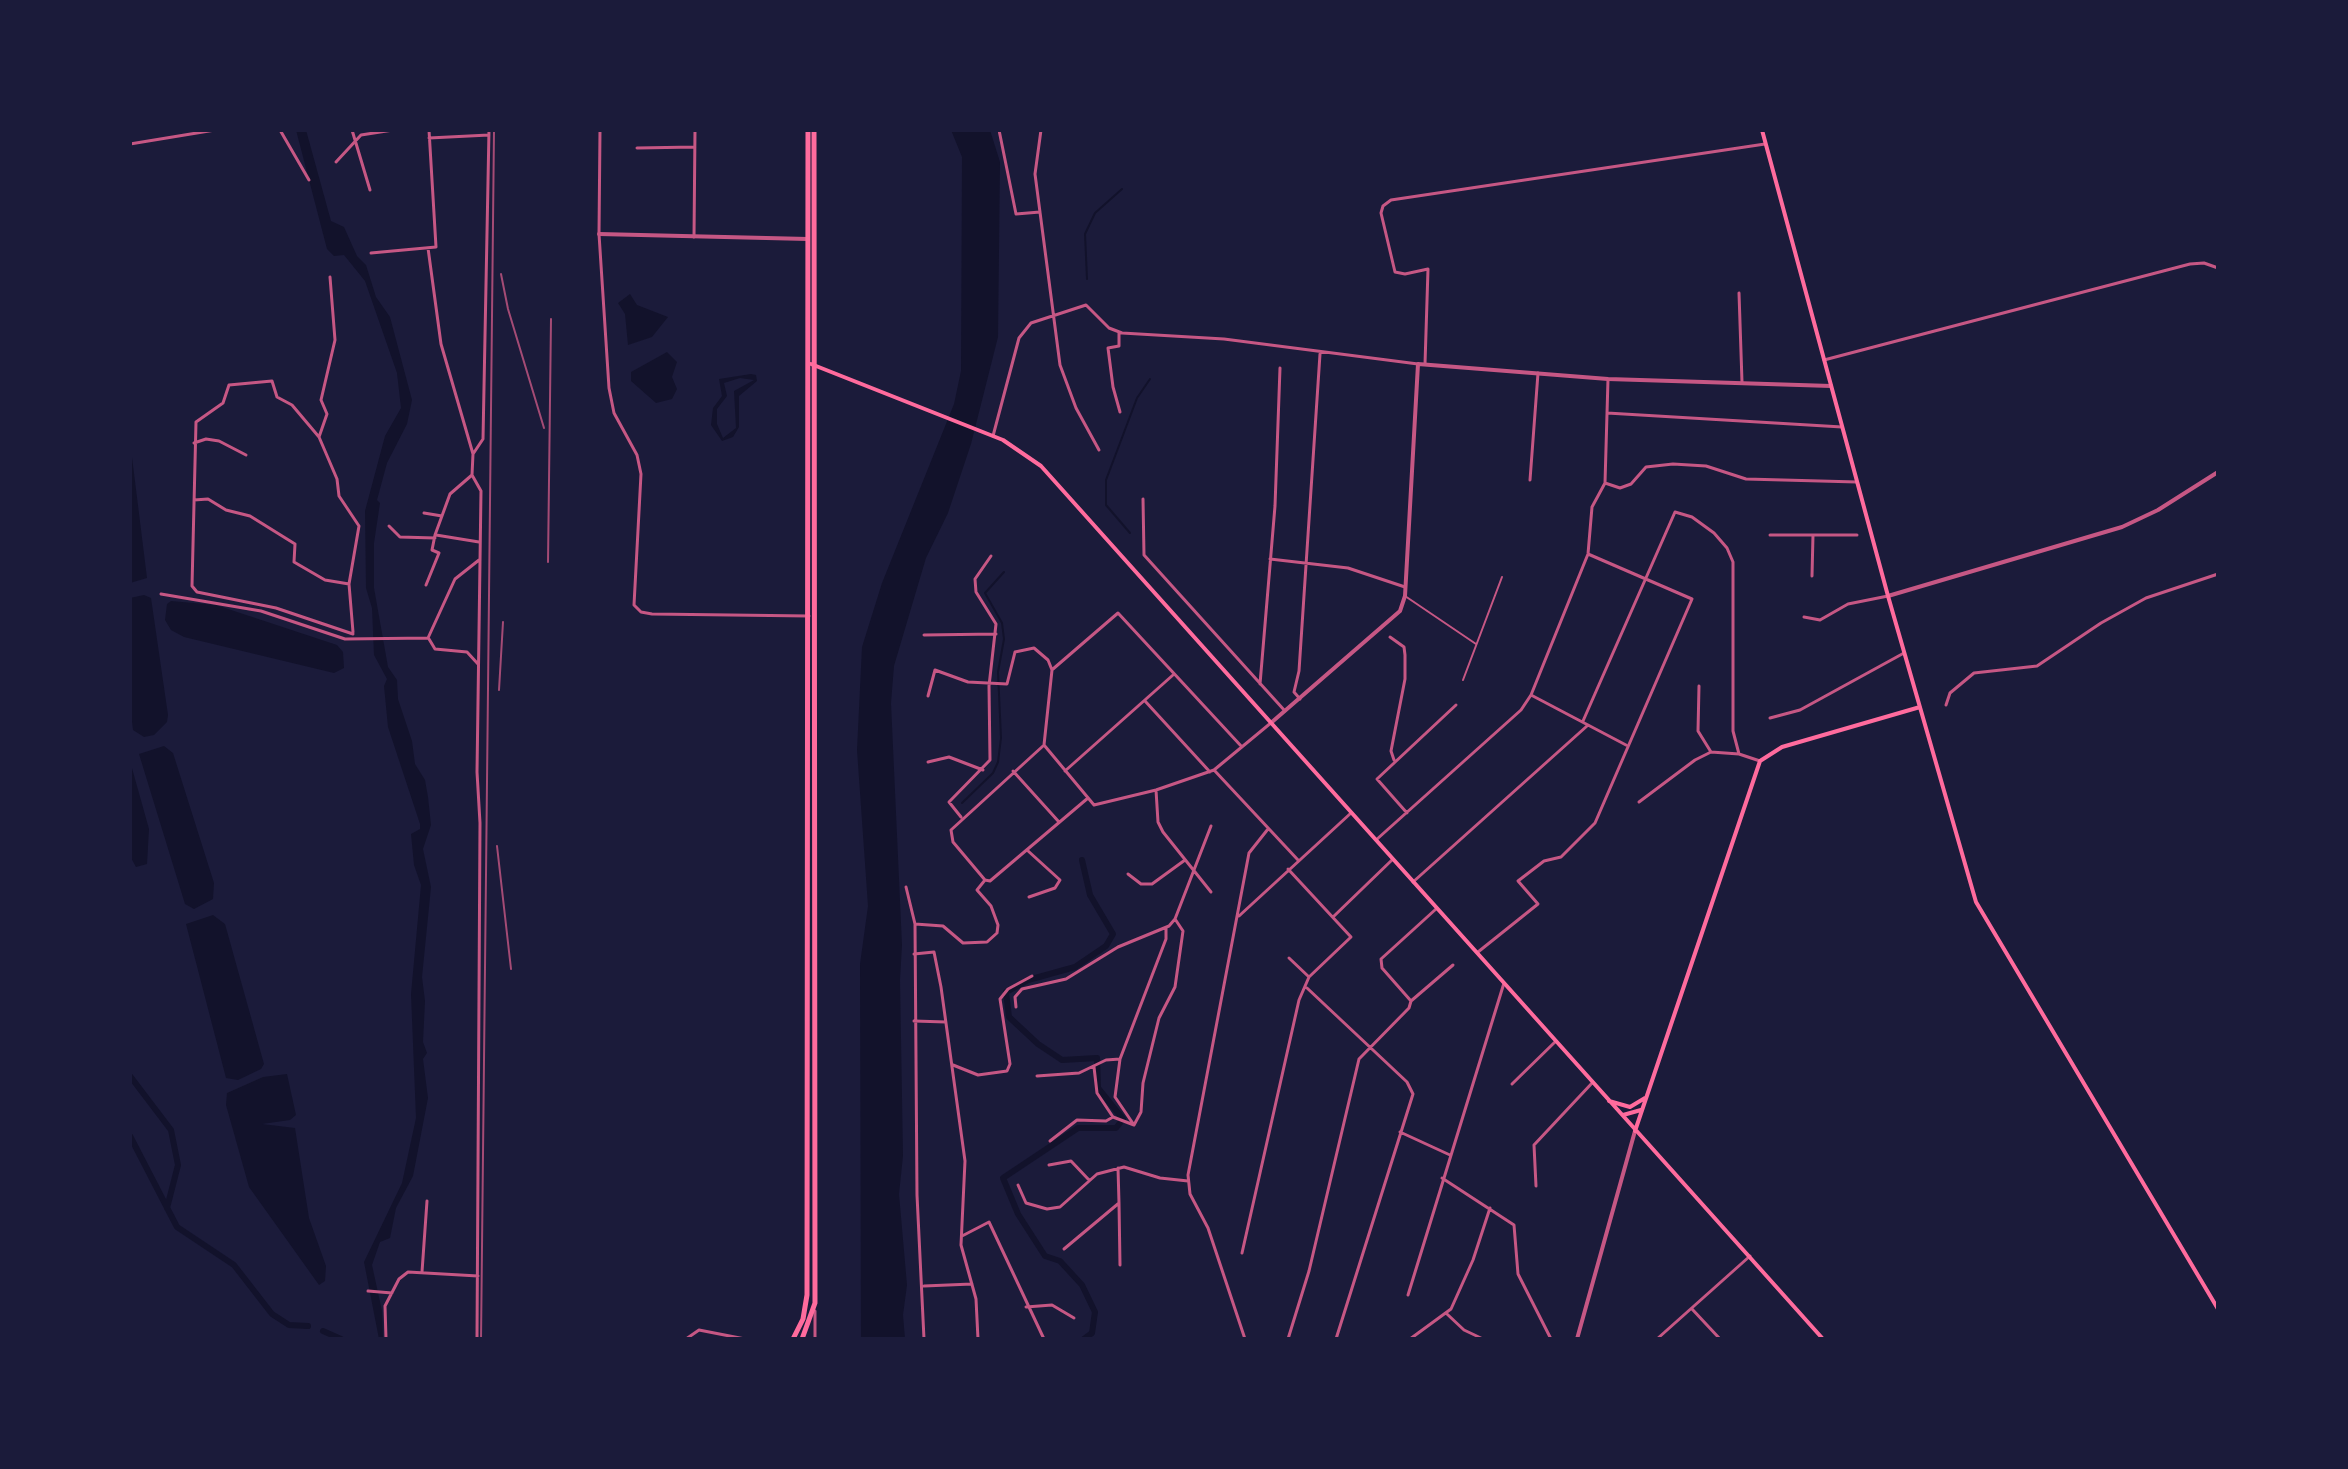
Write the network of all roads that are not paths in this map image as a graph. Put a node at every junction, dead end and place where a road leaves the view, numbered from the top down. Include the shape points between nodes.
1 (215, 130) edge
2 (280, 130) edge
3 (352, 130) edge
4 (385, 130) edge
5 (393, 130) edge
6 (429, 130) edge
7 (600, 130) edge
8 (695, 130) edge
9 (808, 130) edge
10 (814, 130) edge
11 (999, 130) edge
12 (1041, 130) edge
13 (1762, 130) edge
14 (489, 133) edge
15 (429, 138) junction
16 (354, 142) junction
17 (130, 144) edge
18 (1765, 144) junction
19 (695, 147) junction
20 (637, 148) dead end
21 (336, 162) dead end
22 (309, 180) dead end
23 (370, 190) dead end
24 (1040, 212) junction
25 (599, 234) junction
26 (694, 237) junction
27 (811, 239) junction
28 (428, 248) junction
29 (371, 253) dead end
30 (2218, 268) edge
31 (330, 277) dead end
32 (1739, 293) dead end
33 (1055, 315) junction
34 (1119, 332) junction
35 (1320, 354) junction
36 (1824, 360) junction
37 (812, 364) junction
38 (1418, 364) junction
39 (1425, 364) junction
40 (1280, 368) dead end
41 (1538, 373) junction
42 (1608, 379) junction
43 (1742, 382) junction
44 (1831, 386) junction
45 (1120, 412) dead end
46 (1607, 413) junction
47 (1842, 427) junction
48 (993, 436) junction
49 (319, 437) junction
50 (194, 443) junction
51 (1099, 450) dead end
52 (473, 454) junction
53 (246, 455) dead end
54 (2218, 472) edge
55 (472, 475) junction
56 (1530, 480) dead end
57 (1857, 482) junction
58 (1605, 483) junction
59 (1143, 499) dead end
60 (194, 500) junction
61 (424, 513) dead end
62 (442, 516) junction
63 (389, 526) dead end
64 (1770, 535) dead end
65 (1813, 535) junction
66 (1857, 535) dead end
67 (435, 536) junction
68 (479, 542) junction
69 (1588, 554) junction
70 (991, 556) dead end
71 (1270, 559) junction
72 (479, 560) junction
73 (1306, 562) junction
74 (2218, 574) edge
75 (1645, 576) junction
76 (1812, 576) dead end
77 (1502, 577) dead end
78 (349, 584) junction
79 (426, 585) dead end
80 (1405, 587) junction
81 (161, 594) dead end
82 (1405, 596) junction
83 (1888, 596) junction
84 (811, 616) junction
85 (1804, 617) dead end
86 (353, 634) junction
87 (996, 634) junction
88 (924, 635) dead end
89 (1390, 637) dead end
90 (428, 638) junction
91 (356, 639) junction
92 (1477, 645) junction
93 (1904, 653) junction
94 (478, 664) junction
95 (1052, 670) junction
96 (1174, 674) junction
97 (1463, 680) dead end
98 (1260, 684) junction
99 (989, 686) junction
100 (1699, 686) dead end
101 (1531, 695) junction
102 (928, 696) dead end
103 (1300, 699) junction
104 (1145, 701) junction
105 (1456, 705) dead end
106 (1946, 705) dead end
107 (1920, 707) junction
108 (1285, 711) junction
109 (1770, 718) dead end
110 (1583, 721) junction
111 (1272, 722) junction
112 (1587, 726) junction
113 (1044, 745) junction
114 (1626, 745) junction
115 (1242, 747) junction
116 (1711, 752) junction
117 (1739, 754) junction
118 (1394, 760) junction
119 (1760, 761) junction
120 (928, 762) dead end
121 (983, 770) junction
122 (1013, 771) junction
123 (1065, 771) junction
124 (1212, 771) junction
125 (1156, 790) junction
126 (1088, 798) junction
127 (1639, 802) dead end
128 (1352, 812) junction
129 (1407, 813) junction
130 (961, 817) junction
131 (1059, 822) junction
132 (1211, 826) dead end
133 (1268, 829) junction
134 (1376, 840) junction
135 (1027, 850) junction
136 (1393, 859) junction
137 (1185, 860) junction
138 (1298, 860) junction
139 (1288, 869) junction
140 (1128, 874) dead end
141 (1194, 874) junction
142 (985, 880) junction
143 (1413, 882) junction
144 (906, 887) dead end
145 (1211, 892) dead end
146 (1029, 897) dead end
147 (1436, 909) junction
148 (1239, 916) junction
149 (1333, 917) junction
150 (1175, 919) junction
151 (915, 924) junction
152 (1166, 927) junction
153 (1477, 953) junction
154 (914, 954) junction
155 (1289, 958) dead end
156 (1453, 965) dead end
157 (1032, 976) dead end
158 (1309, 977) junction
159 (1504, 983) junction
160 (1306, 987) junction
161 (1411, 1001) junction
162 (1016, 1007) dead end
163 (914, 1021) junction
164 (946, 1022) junction
165 (1556, 1041) junction
166 (1369, 1047) junction
167 (1120, 1059) junction
168 (953, 1065) junction
169 (1094, 1067) junction
170 (1037, 1076) dead end
171 (1593, 1082) junction
172 (1512, 1084) dead end
173 (1647, 1097) junction
174 (1609, 1101) junction
175 (811, 1109) junction
176 (1642, 1110) junction
177 (1621, 1114) junction
178 (1113, 1117) junction
179 (1134, 1125) junction
180 (1635, 1131) junction
181 (1400, 1132) junction
182 (1050, 1141) dead end
183 (1450, 1155) junction
184 (1049, 1165) dead end
185 (1118, 1168) junction
186 (1442, 1178) junction
187 (1089, 1180) junction
188 (1188, 1181) junction
189 (1018, 1185) dead end
190 (1536, 1186) dead end
191 (427, 1201) dead end
192 (1119, 1203) junction
193 (1490, 1208) junction
194 (962, 1236) junction
195 (1064, 1249) dead end
196 (1242, 1253) dead end
197 (1750, 1256) junction
198 (1120, 1265) dead end
199 (422, 1272) junction
200 (478, 1276) junction
201 (972, 1284) junction
202 (922, 1286) junction
203 (368, 1291) dead end
204 (392, 1293) junction
205 (1408, 1295) dead end
206 (815, 1303) junction
207 (1026, 1307) junction
208 (1692, 1309) junction
209 (2218, 1309) edge
210 (1447, 1314) junction
211 (1074, 1318) dead end
212 (386, 1339) edge
213 (477, 1339) edge
214 (686, 1339) edge
215 (745, 1339) edge
216 (793, 1339) edge
217 (802, 1339) edge
218 (815, 1339) edge
219 (924, 1339) edge
220 (978, 1339) edge
221 (1044, 1339) edge
222 (1245, 1339) edge
223 (1288, 1339) edge
224 (1336, 1339) edge
225 (1410, 1339) edge
226 (1483, 1339) edge
227 (1551, 1339) edge
228 (1577, 1339) edge
229 (1657, 1339) edge
230 (1720, 1339) edge
231 (1823, 1339) edge

1 - 17 street
2 - 22 street
3 - 16 street
4 - 5 street
4 - 16 street via 361,135
6 - 15 street
7 - 25 street
8 - 19 street
9 - 27 main road
10 - 27 main road
11 - 24 street via 1016,214
12 - 24 street via 1035,174
13 - 18 main road
14 - 15 street
14 - 52 street via 483,439
15 - 28 street via 436,247
16 - 21 street
16 - 23 street
18 - 36 main road
18 - 39 street via 1391,200 1381,213 1395,272 1428,269
19 - 20 street
19 - 26 street
24 - 33 street
25 - 26 street
25 - 84 street via 610,396 641,474 633,599 638,610
26 - 27 street
27 - 37 main road
28 - 29 street
28 - 52 street via 441,344
30 - 36 street via 2190,264
31 - 49 street via 335,340 321,400 327,414
32 - 43 street
33 - 34 street via 1086,305
33 - 48 street via 1031,323 1019,338
33 - 51 street via 1060,365
34 - 35 street via 1224,339
34 - 45 street via 1119,346 1108,348
35 - 38 street
35 - 73 street
36 - 44 main road
37 - 48 main road
37 - 84 main road
38 - 39 street
38 - 80 street
39 - 41 street
40 - 71 street
41 - 42 street
41 - 56 street
42 - 43 street
42 - 46 street
43 - 44 street
44 - 47 main road
46 - 47 street
46 - 58 street
47 - 57 main road
48 - 111 main road via 1041,466
49 - 50 street via 292,405 277,397 272,381 229,385 223,403 196,422
49 - 78 street via 339,496 360,524
50 - 53 street via 219,441
50 - 60 street
52 - 55 street
54 - 83 street via 2122,527
55 - 62 street via 450,494
55 - 68 street via 481,491
57 - 58 street via 1746,479 1706,466 1673,464 1646,467 1620,488
57 - 83 main road
58 - 69 street via 1592,507
59 - 98 street via 1142,551
60 - 78 street via 208,499 250,516 295,544 294,562 325,580
60 - 86 street via 192,586 197,592 276,608
61 - 62 street
62 - 67 street
63 - 67 street via 400,537
64 - 65 street
65 - 66 street
65 - 76 street
67 - 68 street
67 - 79 street via 432,550 439,553
68 - 72 street
69 - 75 street
69 - 101 street
70 - 87 street via 975,579
71 - 73 street
71 - 98 street
72 - 90 street via 455,579
72 - 94 street
73 - 80 street via 1348,568
73 - 103 street via 1294,692
74 - 106 street via 2146,598 2037,666 1974,673 1950,693
75 - 110 street
75 - 114 street via 1692,599
75 - 117 street via 1675,512 1692,517 1727,548 1733,562 1732,700
77 - 92 lane
78 - 86 street
80 - 82 street
81 - 91 street via 261,611
82 - 92 lane
82 - 103 street via 1393,619
83 - 85 street via 1848,604 1820,620
83 - 93 main road
84 - 175 main road
86 - 91 street
87 - 88 street
87 - 99 street
89 - 118 street via 1404,647 1405,655
90 - 91 street
90 - 94 street via 435,649 467,652
92 - 97 lane
93 - 107 main road
93 - 109 street via 1800,710
94 - 200 street
95 - 96 street via 1118,613
95 - 99 street via 1034,648 1020,648 1012,658 1007,684
95 - 113 street
96 - 104 street
96 - 115 street
98 - 108 street
99 - 102 street via 935,670
99 - 121 street via 990,760
100 - 116 street via 1698,731
101 - 110 street
101 - 129 street
103 - 108 street
104 - 123 street
104 - 124 street
105 - 118 street
107 - 119 main road via 1782,747
107 - 209 main road via 1981,914
108 - 111 street
110 - 112 street
111 - 115 street
111 - 128 main road
112 - 114 street
112 - 143 street
113 - 122 street
113 - 123 street
114 - 153 street via 1595,823 1561,857 1544,861 1518,881 1538,904
115 - 124 street
116 - 117 street
116 - 127 street
117 - 119 street
118 - 129 street via 1377,779
119 - 173 main road
120 - 121 street via 949,757
121 - 130 street via 949,802
122 - 130 street
122 - 131 street
123 - 126 street
124 - 125 street
124 - 133 street
125 - 126 street via 1108,804 1094,805
125 - 137 street via 1158,822
126 - 131 street
128 - 134 main road
128 - 138 street
129 - 134 street
130 - 142 street via 950,836
131 - 135 street
132 - 141 street
133 - 138 street
133 - 148 street via 1249,853
134 - 136 main road
135 - 142 street
135 - 146 street via 1060,880 1055,888
136 - 143 main road
136 - 149 street
137 - 140 street via 1152,884 1141,884
137 - 141 street
138 - 139 street
139 - 148 street
139 - 149 street
141 - 145 street
141 - 150 street
142 - 151 street via 977,890 998,925 987,942 963,943 943,926
143 - 147 main road
144 - 151 street
147 - 153 main road
147 - 161 street via 1381,959 1382,968
148 - 188 street
149 - 158 street via 1351,937
150 - 152 street
150 - 179 street via 1183,931 1175,987 1159,1018
151 - 154 street
152 - 162 street via 1118,947 1066,979 1022,989 1015,997
152 - 167 street
153 - 159 main road
154 - 163 street
154 - 164 street via 935,954
155 - 158 street
156 - 161 street
157 - 168 street via 1000,999 1007,1071 978,1075
158 - 160 street
159 - 165 main road
159 - 183 street
160 - 166 street
160 - 196 street
161 - 166 street
163 - 164 street
163 - 202 street
164 - 168 street
165 - 171 main road
165 - 172 street
166 - 181 street via 1412,1088
166 - 223 street via 1354,1069 1309,1271
167 - 169 street
167 - 179 street via 1115,1097
168 - 194 street via 965,1161
169 - 170 street
169 - 178 street via 1097,1093
171 - 174 main road
171 - 190 street via 1534,1145
173 - 174 main road via 1630,1107
173 - 176 main road
174 - 177 main road
175 - 206 main road
175 - 216 main road via 805,1311
176 - 177 main road
176 - 180 main road
177 - 180 main road
178 - 179 street
178 - 182 street via 1077,1120
180 - 197 main road
180 - 228 street
181 - 183 street
181 - 224 street
183 - 186 street
184 - 187 street via 1071,1161
185 - 187 street
185 - 188 street via 1135,1167 1160,1178
185 - 192 street
186 - 193 street
186 - 205 street
187 - 189 street via 1060,1207 1047,1209 1026,1203
188 - 222 street
191 - 199 street
192 - 195 street
192 - 198 street
193 - 210 street via 1465,1282
193 - 227 street via 1514,1225 1518,1274
194 - 201 street
194 - 207 street via 989,1222
197 - 208 street
197 - 231 main road
199 - 200 street
199 - 204 street via 408,1272
200 - 213 street
201 - 202 street
201 - 220 street
202 - 219 street
203 - 204 street
204 - 212 street via 385,1306
206 - 217 main road
206 - 218 street
207 - 211 street via 1052,1305
207 - 221 street
208 - 229 street
208 - 230 street
210 - 225 street
210 - 226 street
214 - 215 street via 699,1330

